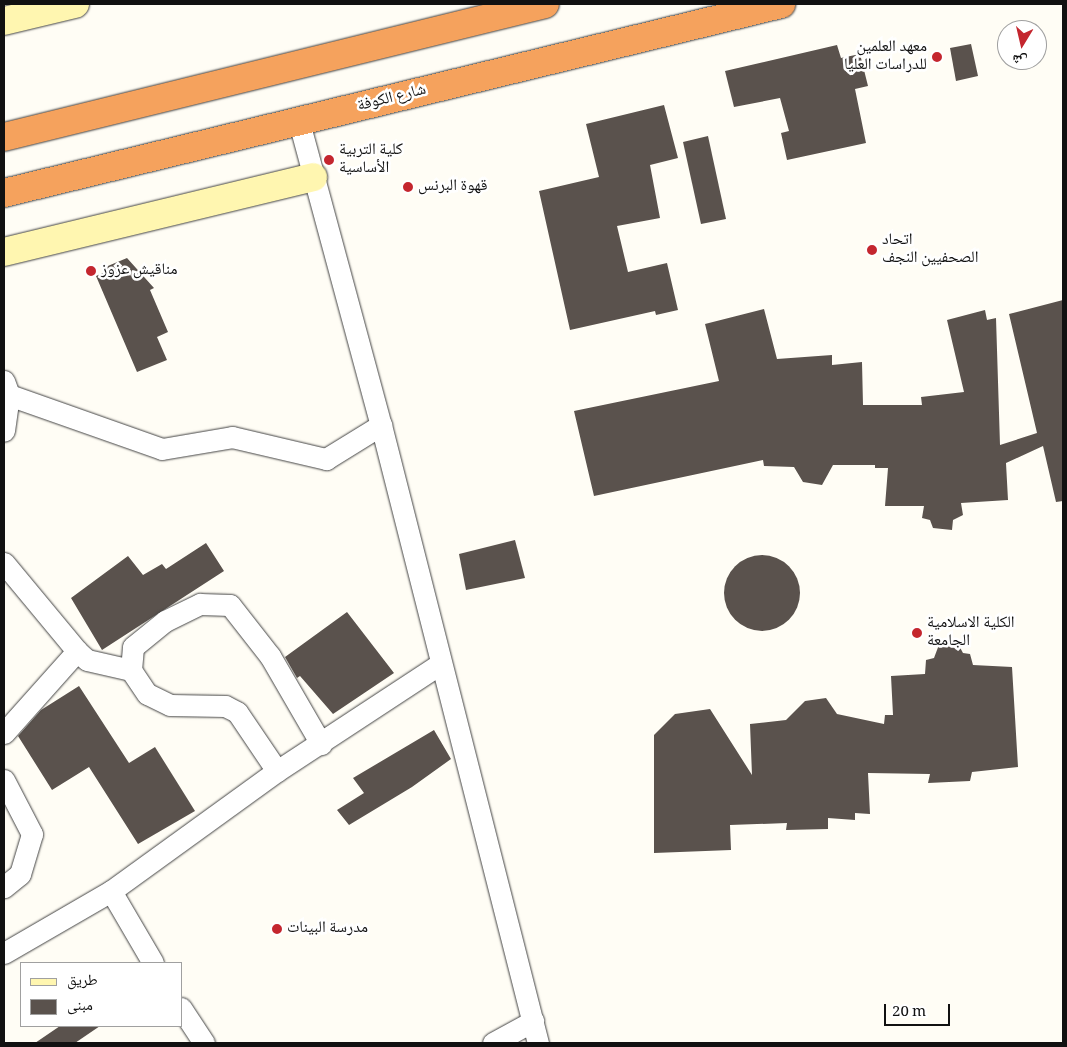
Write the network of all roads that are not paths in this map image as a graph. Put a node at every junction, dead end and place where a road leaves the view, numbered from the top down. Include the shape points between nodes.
1 (75, 4) edge
2 (545, 4) edge
3 (781, 4) edge
4 (4, 21) edge
5 (299, 122) junction
6 (4, 137) edge
7 (313, 176) junction
8 (4, 193) edge
9 (4, 252) edge
10 (6, 388) edge
11 (381, 425) junction
12 (4, 430) edge
13 (4, 563) edge
14 (77, 651) junction
15 (440, 664) junction
16 (131, 670) junction
17 (4, 732) edge
18 (321, 744) junction
19 (277, 771) junction
20 (4, 780) edge
21 (4, 887) edge
22 (111, 891) junction
23 (4, 953) edge
24 (152, 962) edge
25 (182, 1010) edge
26 (533, 1021) junction
27 (204, 1043) edge
28 (493, 1043) edge
29 (538, 1043) edge

1 - 4 street
2 - 6 highway
3 - 5 highway, شارع الكوفة
5 - 7 street
5 - 8 highway, شارع الكوفة
7 - 9 street
7 - 11 street
10 - 11 street via 162,448 232,437 326,459
10 - 12 street
11 - 15 street
13 - 14 street
14 - 16 street via 87,660
14 - 17 street
15 - 18 street
15 - 26 street
16 - 18 street via 133,647 165,621 200,604 230,604 270,656
16 - 19 street via 147,694 170,705 225,706 237,712
18 - 19 street
19 - 22 street
20 - 21 street via 32,834 20,874
22 - 23 street
22 - 24 street
25 - 27 street
26 - 28 street
26 - 29 street

